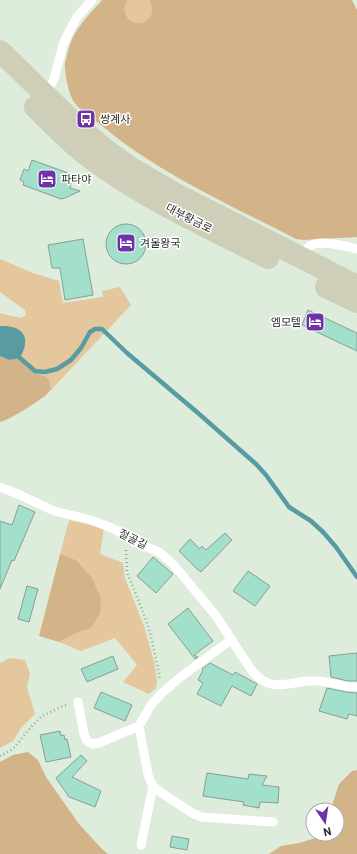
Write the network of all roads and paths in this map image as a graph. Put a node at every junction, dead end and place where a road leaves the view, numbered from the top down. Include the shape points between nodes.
1 (92, 0) edge
2 (0, 51) edge
3 (0, 73) edge
4 (41, 103) junction
5 (357, 249) edge
6 (302, 258) junction
7 (357, 286) edge
8 (357, 302) edge
9 (0, 487) edge
10 (127, 536) junction
11 (232, 639) junction
12 (357, 687) edge
13 (161, 694) junction
14 (78, 702) joint
15 (138, 726) junction
16 (0, 756) edge
17 (153, 786) junction
18 (273, 822) dead end
19 (141, 845) dead end

1 - 4 lane via 77,17 69,32 54,79
2 - 4 main road, 대부황금로
3 - 4 main road, 대부황금로
4 - 6 main road, 대부황금로 via 70,119 131,168 176,194
4 - 8 main road, 대부황금로 via 63,135 92,159 142,192
5 - 6 lane via 340,244 321,243 307,248
6 - 7 main road, 대부황금로
9 - 10 lane, 절골길 via 54,511 91,520
10 - 11 lane, 절골길 via 166,557
10 - 13 path via 127,572 150,632
11 - 12 lane, 절골길 via 255,674 269,684 316,681
11 - 13 lane
13 - 15 lane
14 - 15 lane via 84,734 87,741 93,744
14 - 16 path via 42,716 13,749
15 - 17 lane via 148,775
17 - 18 lane via 202,817
17 - 19 lane

